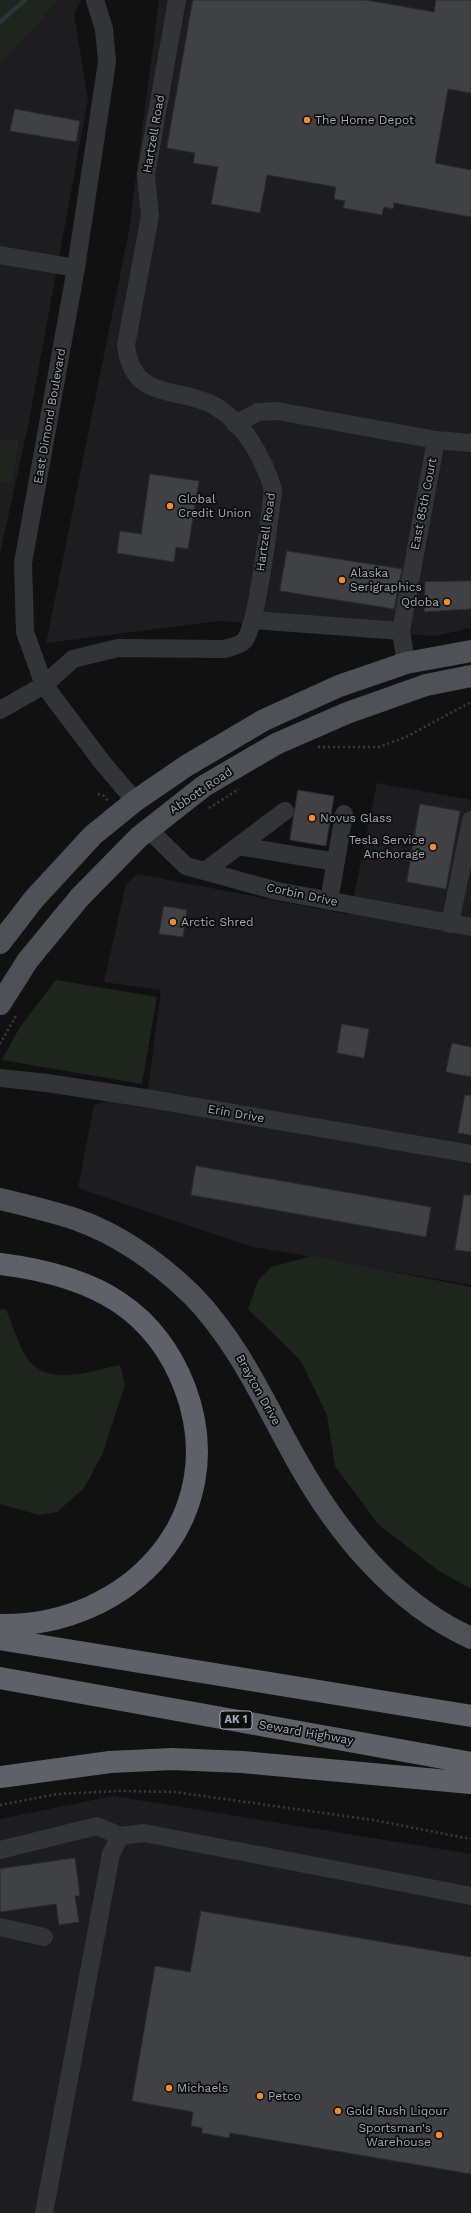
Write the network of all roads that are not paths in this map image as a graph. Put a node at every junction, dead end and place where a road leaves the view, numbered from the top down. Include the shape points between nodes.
1 (95, 0) edge
2 (177, 0) edge
3 (0, 255) edge
4 (76, 268) junction
5 (235, 424) junction
6 (436, 440) junction
7 (471, 443) edge
8 (253, 620) junction
9 (401, 631) junction
10 (471, 651) edge
11 (406, 663) junction
12 (471, 664) edge
13 (471, 676) edge
14 (426, 684) junction
15 (44, 685) junction
16 (0, 710) edge
17 (135, 801) junction
18 (285, 811) dead end
19 (344, 814) dead end
20 (470, 824) edge
21 (148, 829) junction
22 (238, 846) junction
23 (336, 862) junction
24 (205, 871) junction
25 (329, 901) junction
26 (450, 924) junction
27 (471, 927) edge
28 (0, 943) edge
29 (10, 1007) edge
30 (0, 1078) edge
31 (471, 1154) edge
32 (0, 1199) edge
33 (0, 1264) edge
34 (0, 1625) edge
35 (471, 1638) edge
36 (0, 1640) edge
37 (0, 1678) edge
38 (471, 1716) edge
39 (471, 1763) edge
40 (0, 1777) edge
41 (471, 1783) edge
42 (120, 1836) junction
43 (0, 1850) edge
44 (471, 1896) edge
45 (0, 1927) edge
46 (44, 1937) dead end
47 (44, 2213) edge

1 - 4 street, East Dimond Boulevard via 104,29 107,62
2 - 5 street, Hartzell Road via 146,175 150,216 126,345 127,361 142,383 211,405 225,413
3 - 4 street
4 - 15 street, East Dimond Boulevard via 23,564 25,632
5 - 6 street via 258,412 277,411
5 - 8 street, Hartzell Road via 242,429 268,474 273,490
6 - 7 street
6 - 9 street, East 85th Court
8 - 9 street
8 - 15 street, Hartzell Road via 245,640 240,645 224,649 118,648 73,659
9 - 11 street, East 85th Court
10 - 11 main road
11 - 17 main road via 339,686 264,720 186,766
12 - 14 main road via 445,671
13 - 14 main road, Abbott Road
14 - 21 main road, Abbott Road via 347,713 276,744 204,786
15 - 16 street, Hartzell Road
15 - 17 street, East Dimond Boulevard
17 - 21 main road
17 - 28 main road via 93,836 34,899
18 - 22 street
19 - 23 street
20 - 26 street
21 - 24 street, Corbin Drive via 186,866
21 - 29 main road, Abbott Road via 80,897 28,960
22 - 23 street
22 - 24 street
23 - 25 street
24 - 25 street, Corbin Drive via 277,891
25 - 26 street, Corbin Drive
26 - 27 street, Corbin Drive
30 - 31 street, Erin Drive via 145,1098
32 - 35 main road, Brayton Drive via 70,1218 99,1230 150,1260 184,1288 212,1317 228,1339 257,1386 309,1482 358,1550 382,1575 419,1606
33 - 34 highway via 57,1276 93,1288 120,1303 148,1327 172,1360 188,1396 194,1419 196,1459 194,1478 184,1514 161,1554 145,1572 113,1596 89,1607 36,1622
36 - 38 highway
37 - 39 highway, Seward Highway / AK 1
40 - 41 highway via 110,1762 172,1759 242,1762
42 - 43 street via 97,1826
42 - 44 street via 144,1833
42 - 47 street via 111,1854
45 - 46 street

